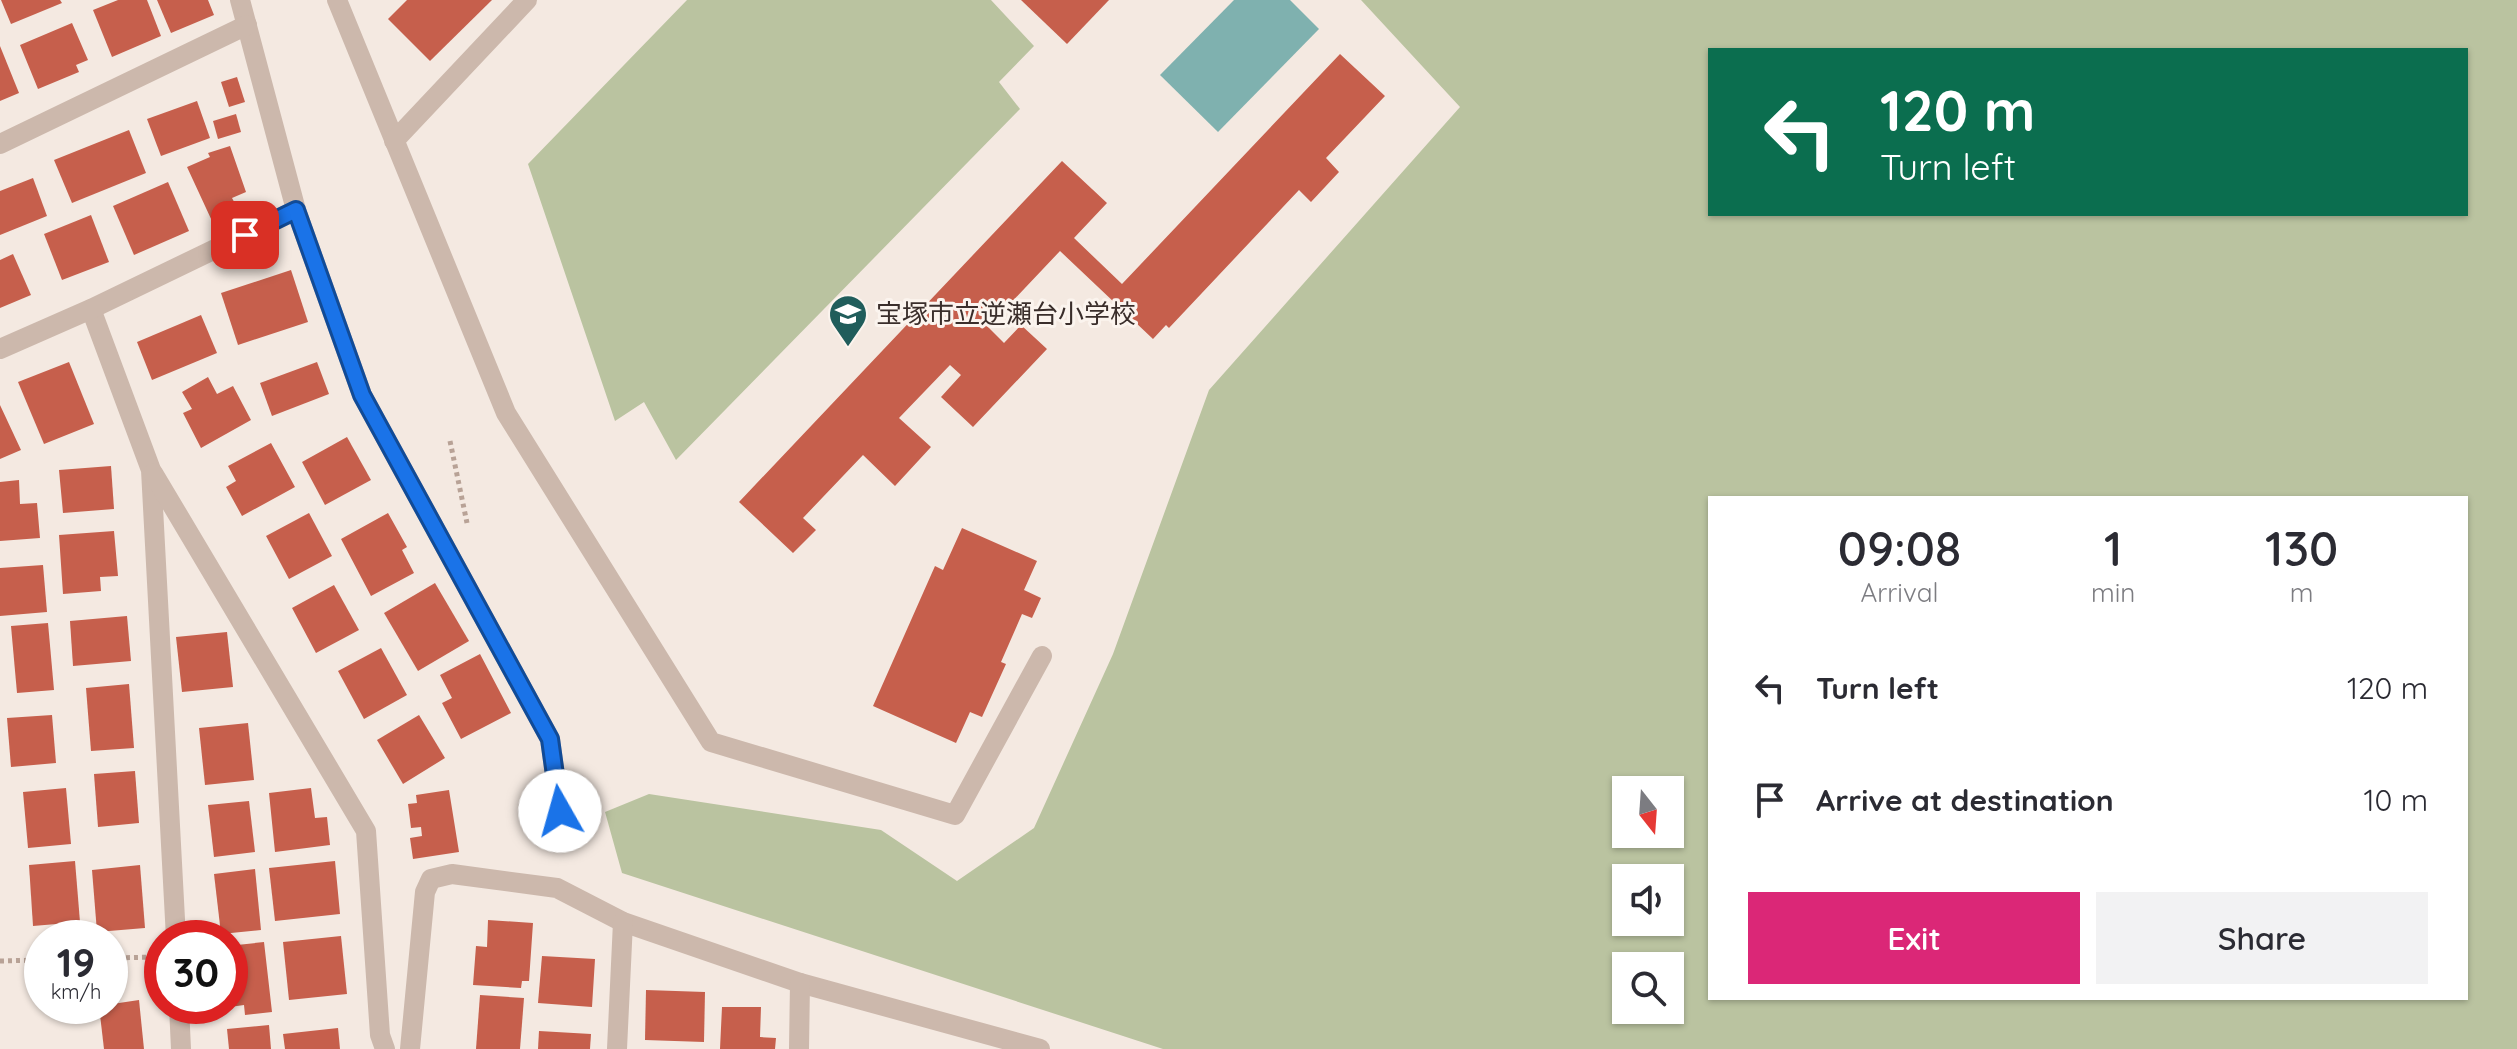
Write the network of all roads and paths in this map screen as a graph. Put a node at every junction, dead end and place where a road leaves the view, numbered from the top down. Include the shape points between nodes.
1 (240, 0) edge
2 (337, 0) edge
3 (527, 0) edge
4 (247, 25) junction
5 (394, 141) junction
6 (0, 144) edge
7 (296, 210) junction
8 (91, 309) junction
9 (0, 349) edge
10 (450, 441) dead end
11 (151, 470) junction
12 (467, 526) dead end
13 (1042, 656) dead end
14 (557, 830) dead end
15 (175, 920) edge
16 (623, 922) junction
17 (24, 960) edge
18 (0, 961) edge
19 (800, 983) junction
20 (180, 1024) edge
21 (181, 1049) edge
22 (385, 1049) edge
23 (410, 1049) edge
24 (617, 1049) edge
25 (799, 1049) edge
26 (1040, 1049) edge

1 - 4 street
2 - 5 street
3 - 5 street
4 - 6 street
4 - 7 street
5 - 13 street via 506,413 711,742 955,815
7 - 8 street
7 - 14 street via 362,395 550,739 560,811
8 - 9 street
8 - 11 street
10 - 12 path
11 - 15 street
11 - 22 street via 366,831
16 - 19 street
16 - 23 street via 557,888 452,874 431,879 425,892
16 - 24 street
17 - 18 path
19 - 25 street
19 - 26 street
20 - 21 street

